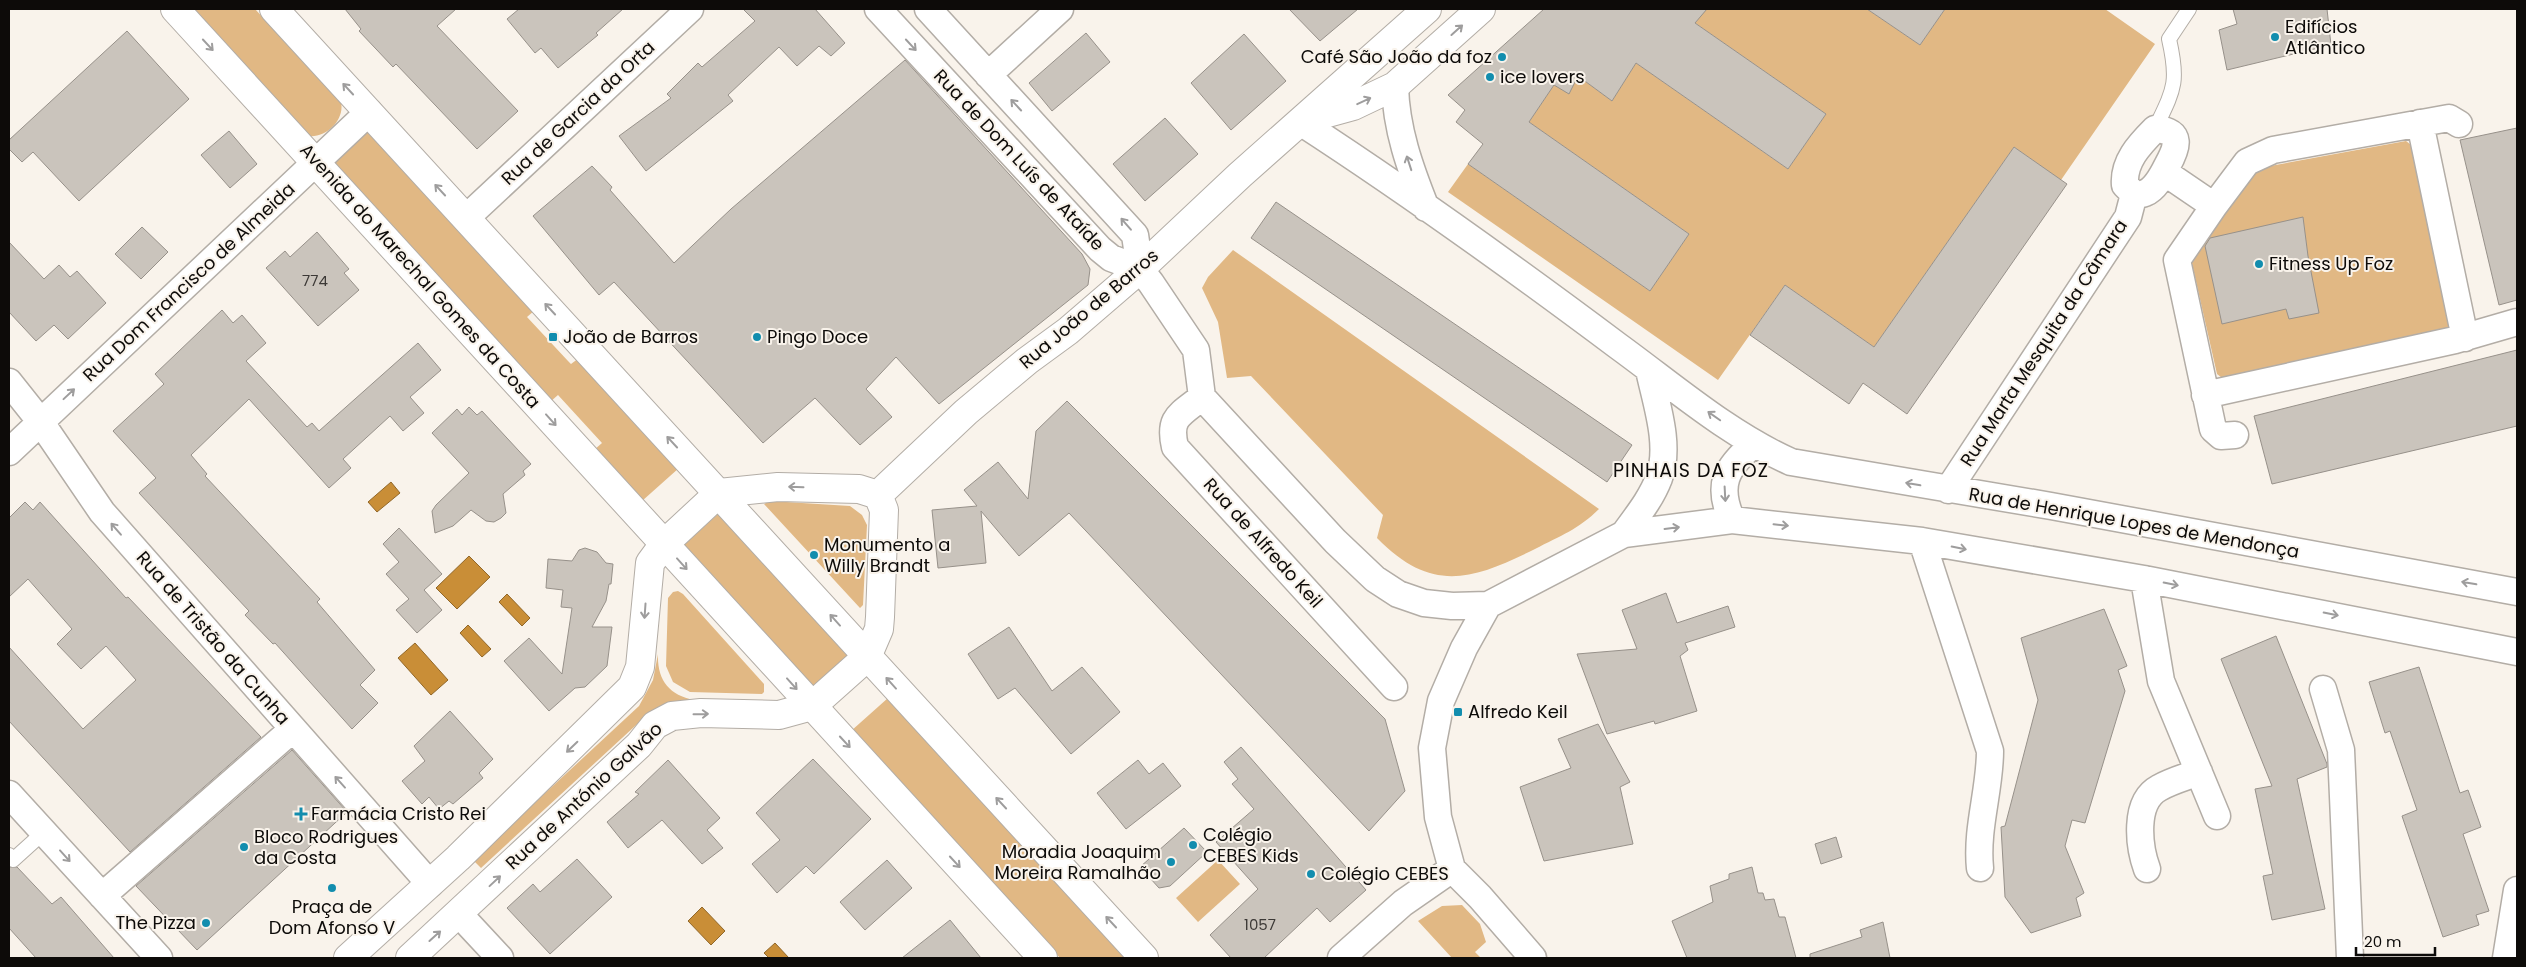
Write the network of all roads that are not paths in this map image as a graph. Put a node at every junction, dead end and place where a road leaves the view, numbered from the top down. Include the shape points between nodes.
1 (175, 9) edge
2 (274, 9) edge
3 (690, 9) edge
4 (878, 9) edge
5 (928, 9) edge
6 (1060, 9) edge
7 (1427, 9) edge
8 (1481, 9) edge
9 (2189, 9) edge
10 (988, 75) junction
11 (1395, 86) junction
12 (369, 112) junction
13 (1302, 123) junction
14 (2420, 123) junction
15 (2459, 124) dead end
16 (2155, 129) junction
17 (316, 163) junction
18 (2164, 172) junction
19 (2134, 194) junction
20 (2214, 206) junction
21 (1426, 208) junction
22 (466, 218) junction
23 (1140, 269) junction
24 (2517, 322) edge
25 (2465, 338) junction
26 (1648, 370) junction
27 (9, 382) edge
28 (2205, 395) junction
29 (1202, 397) junction
30 (40, 421) junction
31 (2235, 434) dead end
32 (1754, 444) junction
33 (9, 452) edge
34 (1948, 490) junction
35 (718, 493) junction
36 (878, 495) junction
37 (1732, 520) junction
38 (1624, 534) junction
39 (1922, 541) junction
40 (664, 544) junction
41 (2144, 579) junction
42 (2517, 592) edge
43 (1488, 604) junction
44 (2517, 652) edge
45 (867, 657) junction
46 (1394, 687) dead end
47 (2323, 689) dead end
48 (812, 706) junction
49 (293, 728) junction
50 (2198, 772) junction
51 (9, 794) edge
52 (2217, 816) dead end
53 (44, 832) junction
54 (9, 855) edge
55 (1980, 868) dead end
56 (1452, 869) junction
57 (2147, 870) dead end
58 (430, 884) junction
59 (2517, 890) edge
60 (102, 896) junction
61 (459, 914) junction
62 (159, 958) edge
63 (348, 958) edge
64 (410, 958) edge
65 (500, 958) edge
66 (1043, 958) edge
67 (1144, 958) edge
68 (1341, 958) edge
69 (1533, 958) edge
70 (2350, 958) edge
71 (2506, 958) edge

1 -> 17 main road, Avenida do Marechal Gomes da Costa
12 -> 2 main road
3 - 22 street, Rua de Garcia da Orta
4 -> 23 street, Rua de Dom Luís de Ataíde via 1100,249 1111,258
5 - 10 street, Rua de Dom Luís de Ataíde
6 - 10 street
7 - 13 main road, Rua João de Barros
11 -> 8 main road, Rua João de Barros
9 - 16 lane via 2169,38 2176,66 2173,94
23 -> 10 street, Rua de Dom Luís de Ataíde via 1135,235
13 -> 11 main road, Rua João de Barros via 1352,106
21 -> 11 street via 1407,161
12 - 17 street, Rua Dom Francisco de Almeida
22 -> 12 main road
13 - 21 street, Rua de Henrique Lopes de Mendonça
13 - 23 main road, Rua João de Barros via 1240,175
14 - 15 street via 2449,118
14 - 20 street via 2273,150 2247,162
14 - 25 street
16 - 18 street via 2166,130 2175,137 2176,149
16 - 19 street via 2123,171 2125,185
30 -> 17 street, Rua Dom Francisco de Almeida
17 -> 40 main road, Avenida do Marechal Gomes da Costa
18 - 19 street via 2154,187 2144,194
18 - 20 street
19 - 34 street, Rua Marta Mesquita da Câmara via 2128,217
20 - 28 street via 2177,260
21 - 26 street, Rua de Henrique Lopes de Mendonça
35 -> 22 main road
23 - 29 street via 1196,350
23 - 36 main road, Rua João de Barros via 1068,331 978,401
24 - 25 street
25 - 28 street
32 -> 26 street, Rua de Henrique Lopes de Mendonça
26 - 38 street via 1661,432 1662,468 1646,505
27 - 30 street, Rua de Tristão da Cunha
28 - 31 street via 2213,429 2221,436
29 - 43 street via 1335,541 1375,579 1398,594 1424,603 1452,606
29 - 46 street, Rua de Alfredo Keil via 1174,420 1172,434 1175,447
30 - 33 street, Rua Dom Francisco de Almeida
49 -> 30 street, Rua de Tristão da Cunha via 102,512
34 -> 32 street, Rua de Henrique Lopes de Mendonça via 1791,462
32 -> 37 street via 1736,460 1725,482 1726,506
42 -> 34 street, Rua de Henrique Lopes de Mendonça
36 -> 35 main road via 859,489 778,487
35 - 40 main road
45 -> 35 main road
36 - 45 main road via 884,510 880,618
38 -> 37 street
37 -> 39 street
38 - 43 street
39 -> 41 street
39 - 55 street via 1990,751 1978,846
40 -> 48 main road, Avenida do Marechal Gomes da Costa
40 -> 58 main road via 650,563 640,667 632,687
41 -> 44 street
41 - 50 street via 2161,681
43 - 56 street via 1440,701 1432,748 1438,817
45 - 48 main road
67 -> 45 main road
47 - 70 street via 2341,750
61 -> 48 main road, Rua de António Galvão via 639,745 655,725 672,716 780,715
48 -> 66 main road, Avenida do Marechal Gomes da Costa
58 -> 49 street, Rua de Tristão da Cunha
49 - 60 street
50 - 52 street
50 - 57 street via 2157,788 2147,802 2141,818 2140,836
51 - 53 street
53 - 54 lane via 14,860
53 -> 60 street
56 - 68 street via 1403,903
56 - 69 street
58 - 61 main road
58 - 63 main road
59 - 71 street
60 - 62 street
64 -> 61 main road
61 - 65 street

